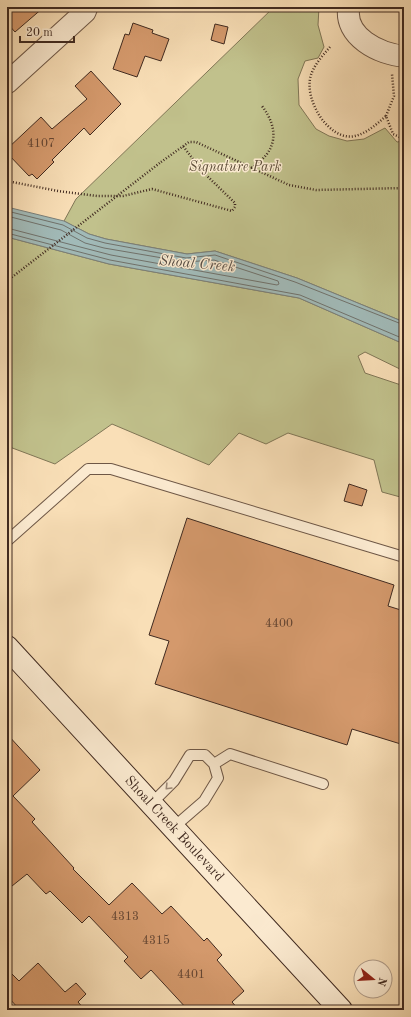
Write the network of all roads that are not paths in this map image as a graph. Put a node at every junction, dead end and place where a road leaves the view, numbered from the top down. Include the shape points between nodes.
1 (87, 7) edge
2 (349, 7) edge
3 (401, 56) edge
4 (7, 83) edge
5 (7, 540) edge
6 (404, 557) edge
7 (7, 647) edge
8 (214, 764) junction
9 (323, 784) dead end
10 (152, 803) junction
11 (174, 827) junction
12 (341, 1010) edge

1 - 4 street via 85,12
2 - 3 street via 352,27 358,37 382,52
5 - 6 lane via 88,468 111,469
7 - 10 street, Shoal Creek Boulevard
8 - 9 lane via 230,754
8 -> 10 lane via 205,755 190,755 174,781
8 - 11 lane via 218,778 206,799
10 - 11 street, Shoal Creek Boulevard
11 - 12 street, Shoal Creek Boulevard

